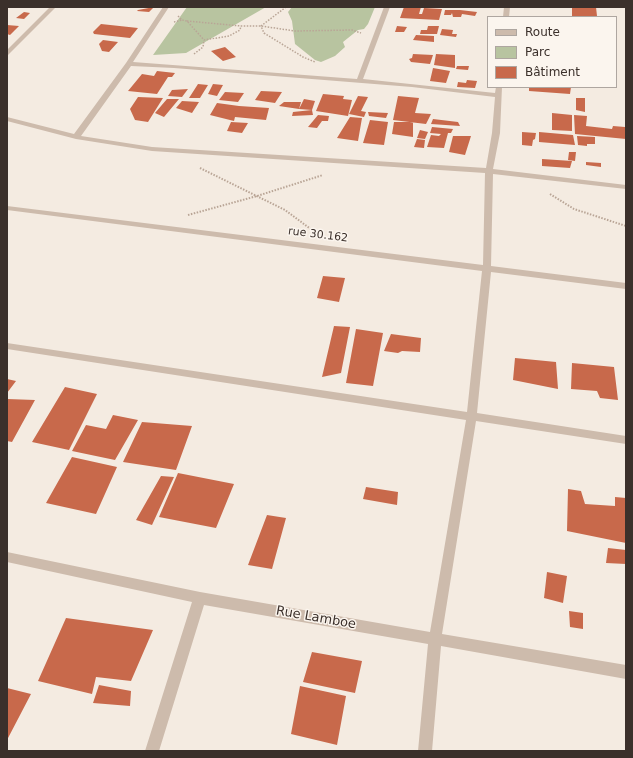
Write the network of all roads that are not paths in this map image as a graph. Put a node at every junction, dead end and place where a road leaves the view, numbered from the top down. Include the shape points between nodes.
1 (53, 7) edge
2 (166, 7) edge
3 (386, 7) edge
4 (8, 51) edge
5 (129, 64) junction
6 (359, 81) junction
7 (498, 91) edge
8 (7, 119) edge
9 (76, 137) junction
10 (489, 172) junction
11 (626, 187) edge
12 (7, 208) edge
13 (487, 268) junction
14 (626, 286) edge
15 (7, 346) edge
16 (472, 416) junction
17 (626, 440) edge
18 (7, 557) edge
19 (200, 598) junction
20 (435, 638) junction
21 (626, 672) edge
22 (152, 751) edge
23 (425, 751) edge

1 - 4 street
2 - 5 street
3 - 6 street
5 - 6 street
5 - 9 street
6 - 7 street
7 - 10 street via 496,133
8 - 9 street
9 - 10 street via 170,151
10 - 11 street
10 - 13 street
12 - 13 street, rue 30.162
13 - 14 street, rue 30.162
13 - 16 street
15 - 16 street
16 - 17 street
16 - 20 street
18 - 19 street, Rue Lamboe
19 - 20 street, Rue Lamboe
19 - 22 street
20 - 21 street, Rue Lamboe
20 - 23 street

